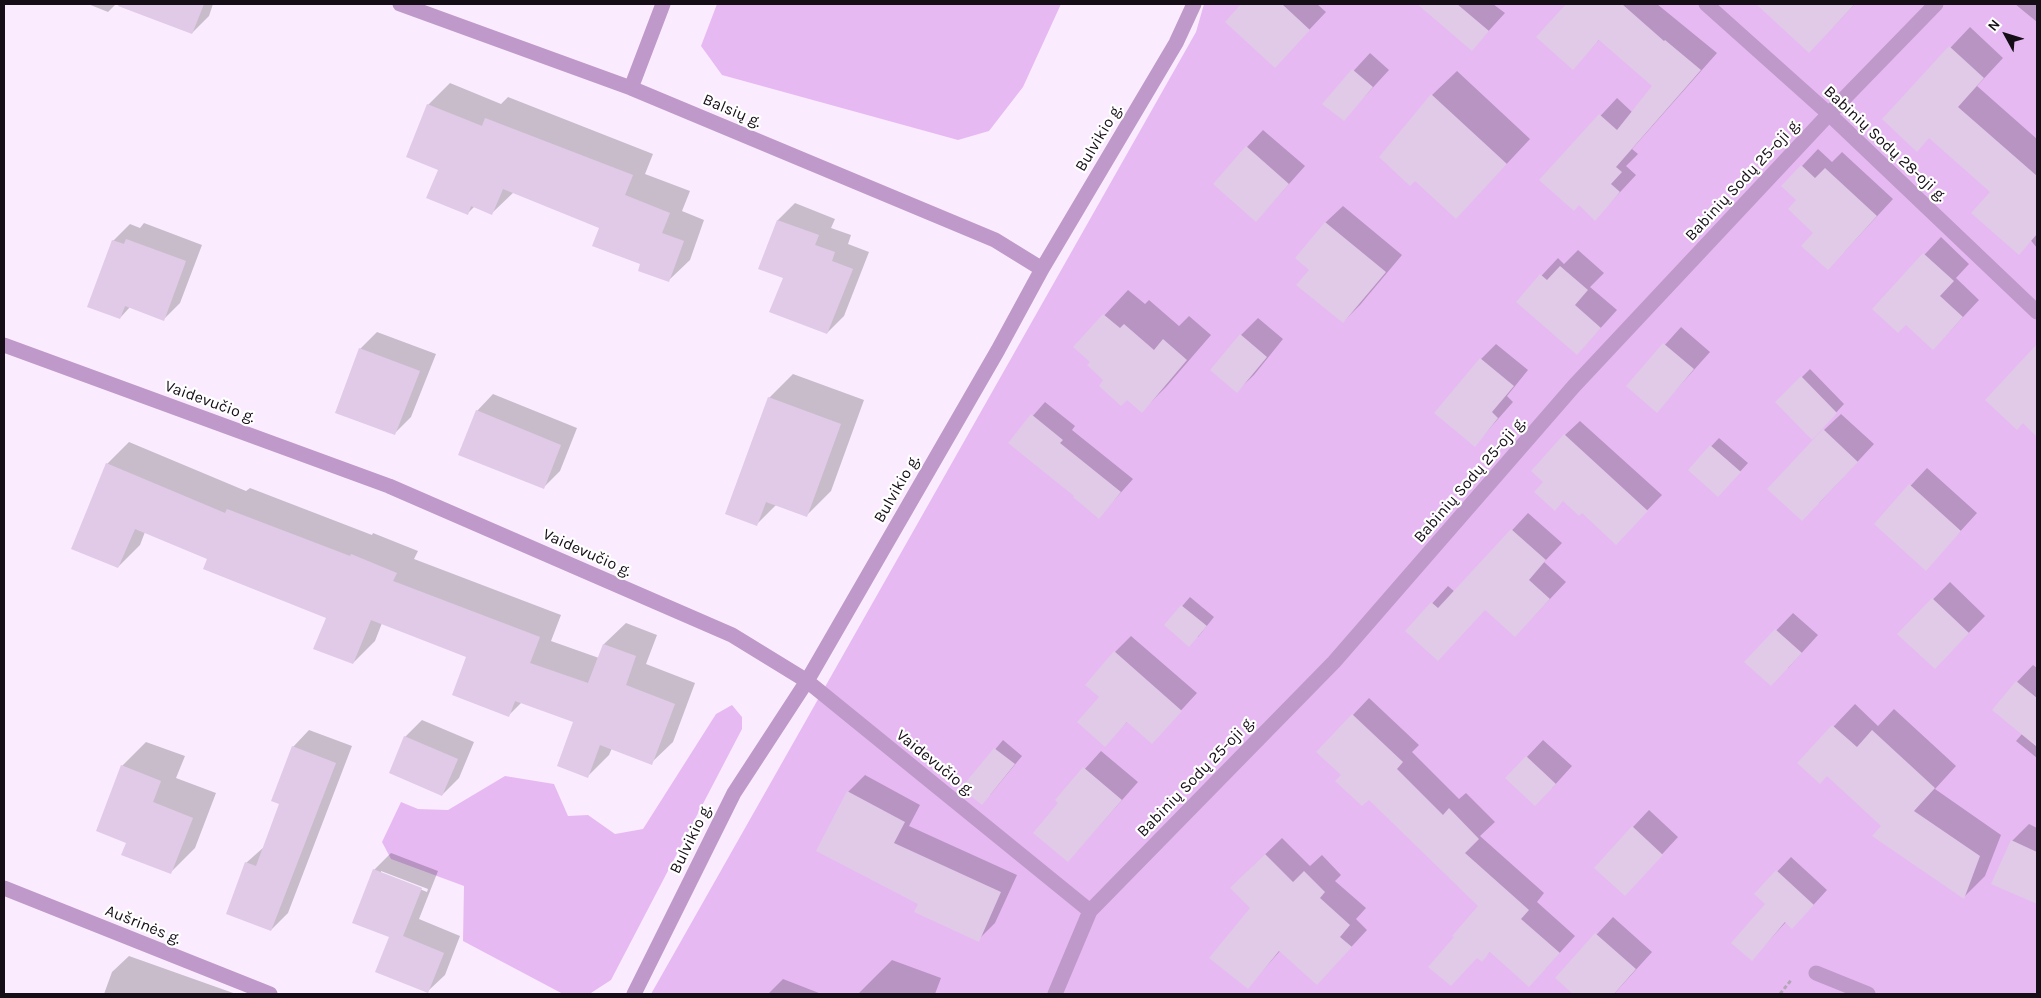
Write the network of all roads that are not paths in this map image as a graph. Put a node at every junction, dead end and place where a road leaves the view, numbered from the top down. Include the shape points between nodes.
1 (400, 4) edge
2 (663, 4) edge
3 (1194, 4) edge
4 (1706, 4) edge
5 (1936, 4) edge
6 (631, 88) junction
7 (1829, 114) junction
8 (1042, 269) junction
9 (2037, 312) edge
10 (4, 345) edge
11 (806, 681) junction
12 (4, 888) edge
13 (1090, 911) junction
14 (1816, 973) dead end
15 (270, 994) edge
16 (634, 994) edge
17 (1054, 994) edge
18 (1868, 994) edge

1 - 6 street, Balsių g.
2 - 6 street
3 - 8 street, Bulvikio g. via 1176,44
4 - 7 street, Babinių Sodų 28-oji g.
5 - 7 street, Babinių Sodų 25-oji g.
6 - 8 street, Balsių g. via 995,240
7 - 9 street, Babinių Sodų 28-oji g.
7 - 13 street, Babinių Sodų 25-oji g. via 1574,386 1334,662
8 - 11 street, Bulvikio g.
10 - 11 street, Vaidevučio g. via 389,486 732,635
11 - 13 street, Vaidevučio g.
11 - 16 street, Bulvikio g. via 734,793
12 - 15 street, Aušrinės g.
13 - 17 street, Babinių Sodų 25-oji g.
14 - 18 street

